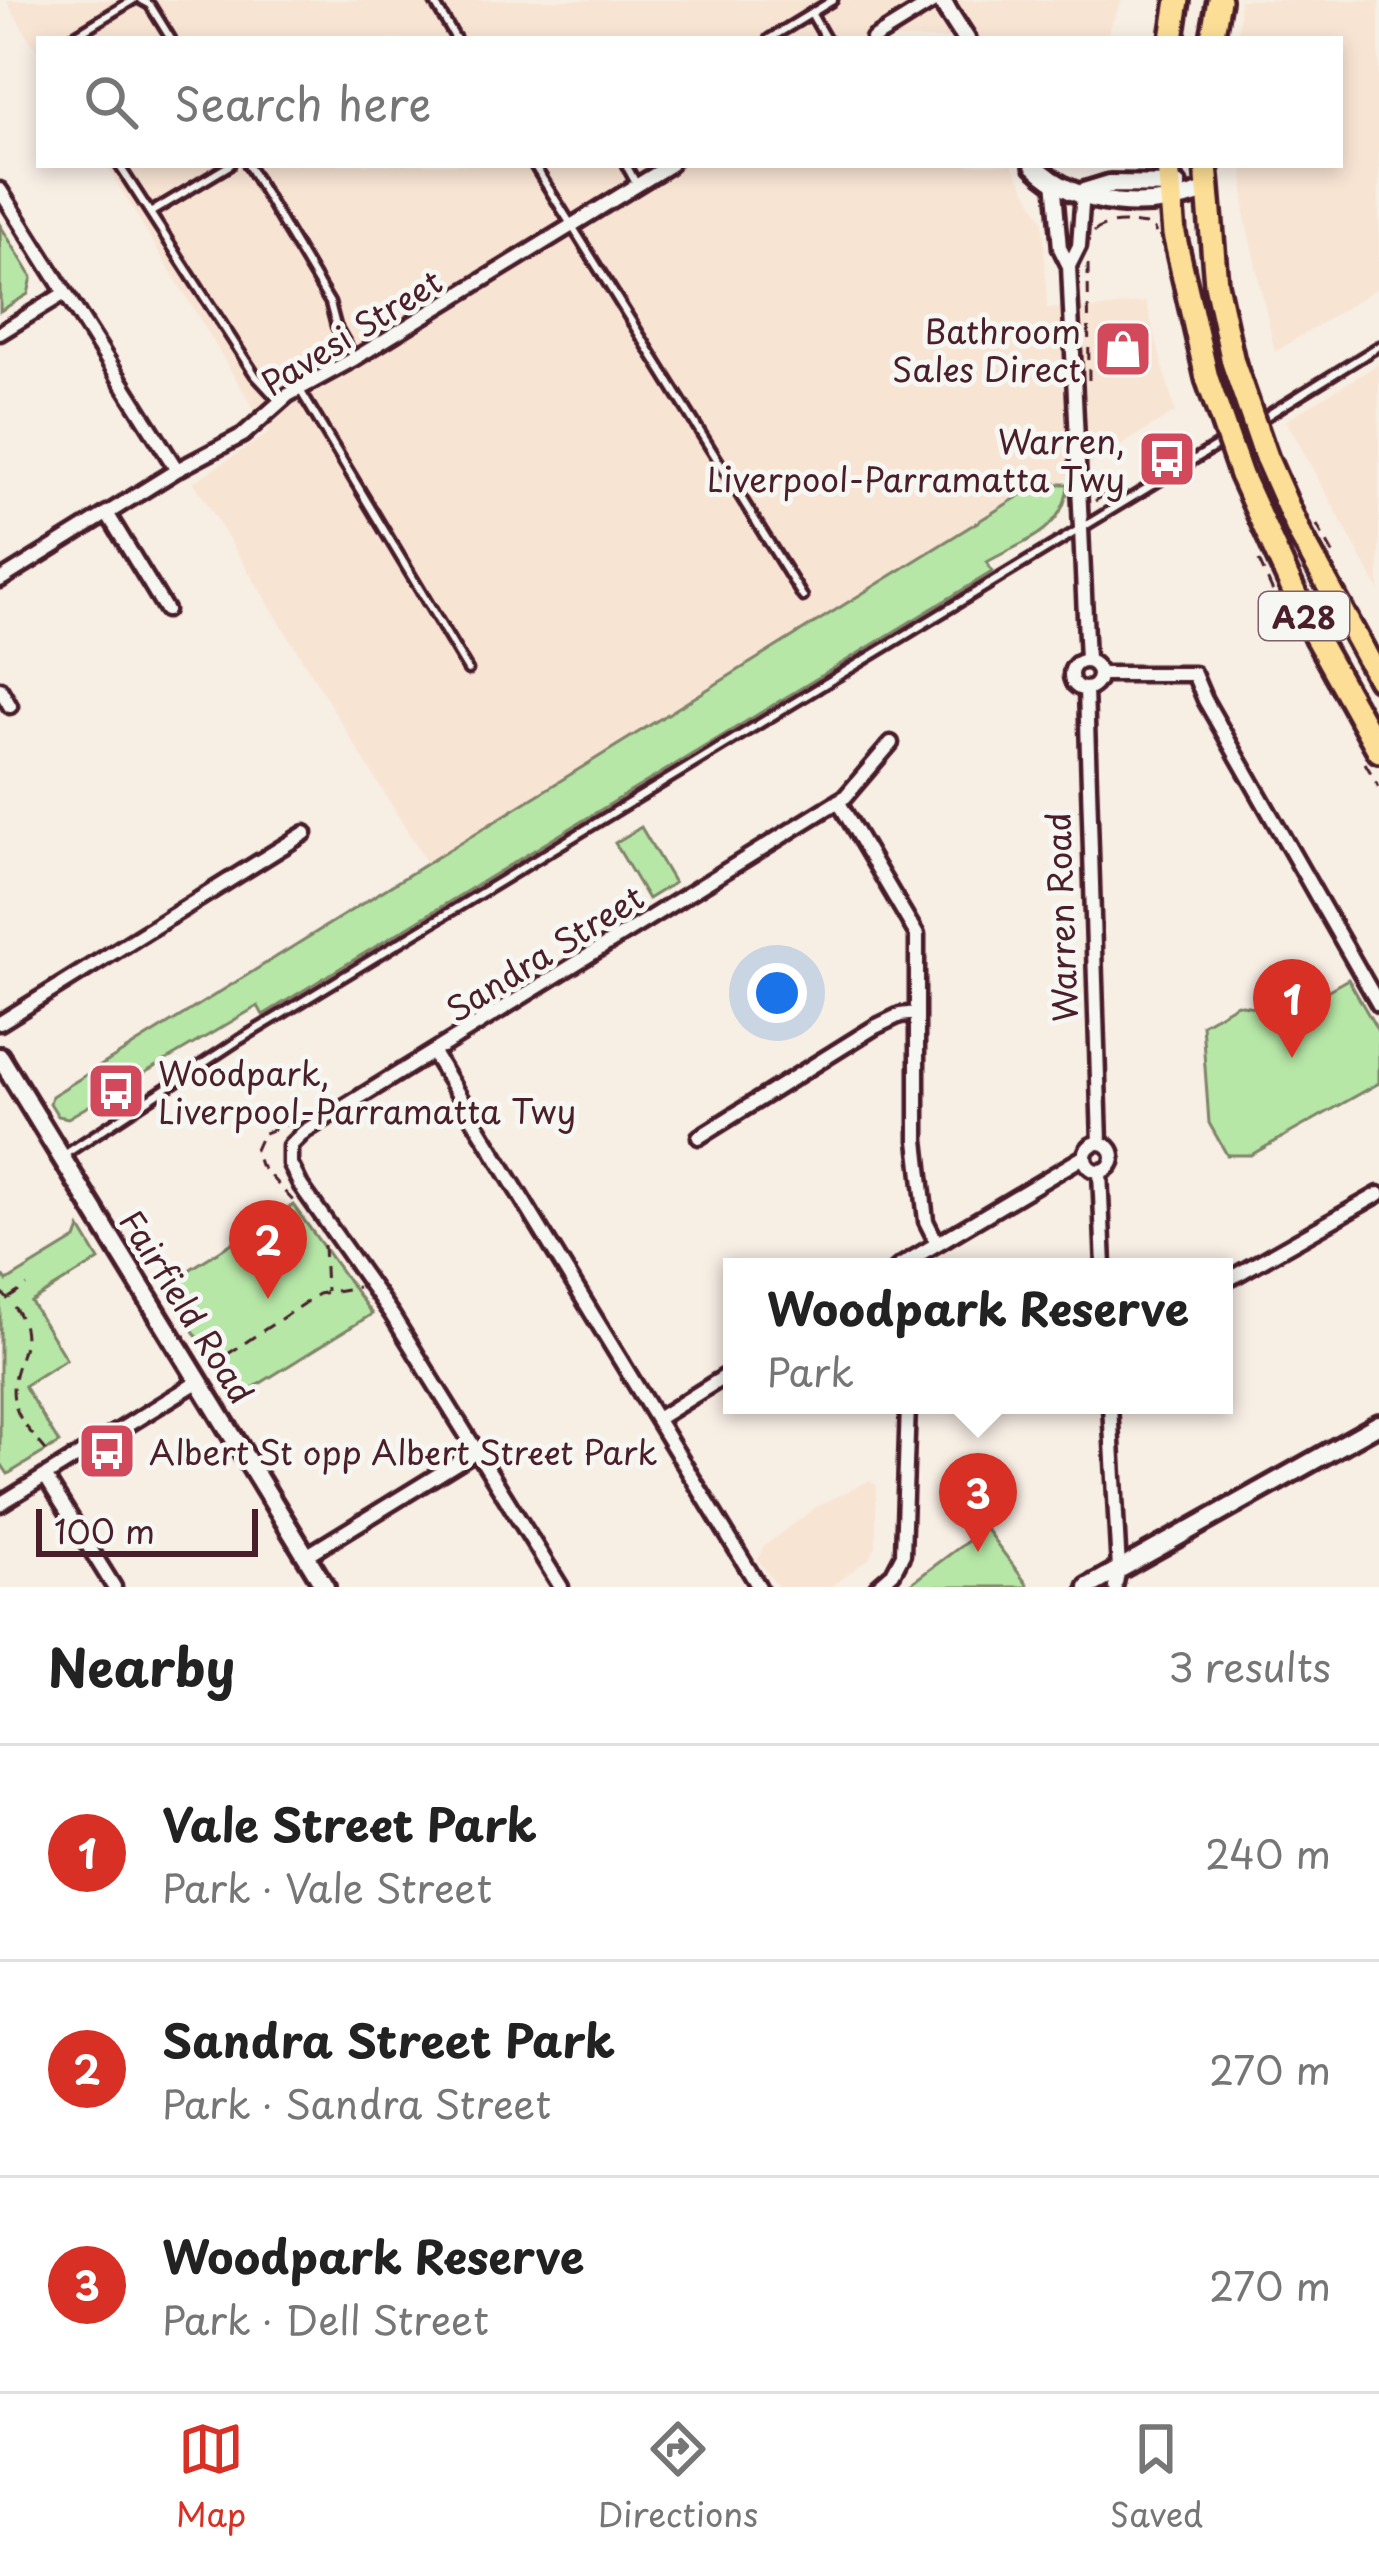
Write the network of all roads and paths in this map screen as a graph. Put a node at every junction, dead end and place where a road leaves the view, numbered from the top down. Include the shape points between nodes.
1 (137, 0) edge
2 (433, 0) edge
3 (832, 0) edge
4 (939, 0) edge
5 (1178, 0) edge
6 (1220, 0) edge
7 (811, 13) junction
8 (74, 36) edge
9 (169, 36) edge
10 (454, 36) edge
11 (774, 36) edge
12 (824, 36) edge
13 (878, 36) edge
14 (964, 36) edge
15 (1172, 36) edge
16 (1213, 36) edge
17 (121, 168) edge
18 (225, 168) edge
19 (250, 168) edge
20 (536, 168) edge
21 (628, 168) edge
22 (665, 168) edge
23 (1038, 168) edge
24 (1206, 168) edge
25 (1161, 177) edge
26 (1054, 180) junction
27 (637, 185) junction
28 (0, 190) edge
29 (1206, 191) junction
30 (1083, 192) junction
31 (150, 213) junction
32 (571, 226) junction
33 (1152, 226) dead end
34 (1088, 242) dead end
35 (1087, 250) dead end
36 (1069, 266) junction
37 (65, 293) junction
38 (0, 333) edge
39 (1379, 346) edge
40 (354, 359) junction
41 (1088, 383) dead end
42 (298, 388) junction
43 (280, 401) junction
44 (177, 470) junction
45 (1124, 483) dead end
46 (1091, 494) dead end
47 (1308, 508) dead end
48 (107, 512) junction
49 (1079, 530) junction
50 (1339, 565) dead end
51 (0, 580) edge
52 (803, 597) dead end
53 (166, 610) dead end
54 (1087, 660) junction
55 (468, 670) dead end
56 (1099, 674) junction
57 (1379, 679) edge
58 (1086, 688) junction
59 (0, 689) edge
60 (10, 706) dead end
61 (891, 743) dead end
62 (1379, 752) edge
63 (838, 801) junction
64 (305, 833) dead end
65 (1379, 1005) edge
66 (917, 1012) junction
67 (0, 1023) edge
68 (433, 1053) junction
69 (0, 1058) edge
70 (699, 1137) dead end
71 (1100, 1143) junction
72 (1085, 1156) junction
73 (61, 1157) junction
74 (1100, 1172) junction
75 (1379, 1193) edge
76 (324, 1241) dead end
77 (937, 1243) junction
78 (914, 1258) edge
79 (1105, 1258) edge
80 (1233, 1277) edge
81 (27, 1286) dead end
82 (372, 1287) junction
83 (0, 1291) edge
84 (326, 1291) junction
85 (7, 1298) junction
86 (210, 1366) dead end
87 (723, 1378) edge
88 (199, 1381) junction
89 (908, 1414) edge
90 (1111, 1414) edge
91 (658, 1419) junction
92 (1379, 1424) edge
93 (475, 1452) junction
94 (52, 1472) junction
95 (0, 1504) edge
96 (306, 1556) junction
97 (1117, 1579) edge
98 (114, 1587) edge
99 (325, 1587) edge
100 (561, 1587) edge
101 (759, 1587) edge
102 (877, 1587) edge
103 (1088, 1587) edge

1 - 8 lane
1 - 9 lane via 150,5
2 - 10 lane
3 - 7 lane
4 - 13 street
4 - 14 main road
5 - 15 highway
6 - 16 highway
7 - 11 lane
7 - 12 lane
17 - 31 lane
18 - 31 lane
19 - 40 lane
20 - 32 lane
21 - 27 lane
22 - 27 street, Pavesi Street
23 - 26 main road
24 - 29 highway, A28
25 - 29 main road
25 - 30 main road via 1109,203
25 - 62 highway, A28, bridge via 1184,292 1241,475 1309,625
26 - 30 main road
26 - 36 street
27 - 32 street, Pavesi Street
28 - 37 street
29 - 57 highway, A28, bridge via 1233,362 1266,457
30 - 36 street via 1079,246
31 - 43 lane
32 - 40 street, Pavesi Street
32 - 52 lane
33 - 34 path via 1101,226
35 - 41 path
36 - 49 street
37 - 38 street
37 - 44 street
39 - 49 lane
40 - 42 street, Pavesi Street
42 - 43 street, Pavesi Street
42 - 55 lane
43 - 44 street, Pavesi Street via 242,435
44 - 48 street, Pavesi Street
45 - 46 path via 1094,501
47 - 50 path
48 - 51 street, Pavesi Street
48 - 53 street
49 - 54 street
49 - 73 lane via 239,1040
54 - 56 street
54 - 58 street via 1071,675
56 - 58 street
56 - 65 street via 1194,674
58 - 71 street, Warren Road
59 - 60 street
61 - 63 street, Sandra Street
63 - 66 street via 913,925
63 - 68 street, Sandra Street
64 - 67 street
66 - 70 street via 875,1027
66 - 77 street via 916,1140 926,1221
68 - 82 street, Sandra Street via 305,1131 288,1154 301,1186
68 - 91 street
69 - 73 main road, Fairfield Road
71 - 72 street
71 - 74 street via 1114,1156
72 - 74 street
72 - 77 street
73 - 88 main road, Fairfield Road
74 - 79 street
75 - 80 street
76 - 84 path
77 - 78 street
81 - 85 path
82 - 84 path
82 - 93 street, Sandra Street
83 - 85 path
84 - 86 path
85 - 94 path via 26,1337 16,1408
87 - 91 street
88 - 94 street
88 - 96 main road, Fairfield Road
89 - 102 street via 903,1554
90 - 97 street
91 - 101 street
92 - 97 main road
93 - 96 street
93 - 100 street, Sandra Street
94 - 95 street
94 - 98 street
96 - 99 main road, Fairfield Road
97 - 103 main road

